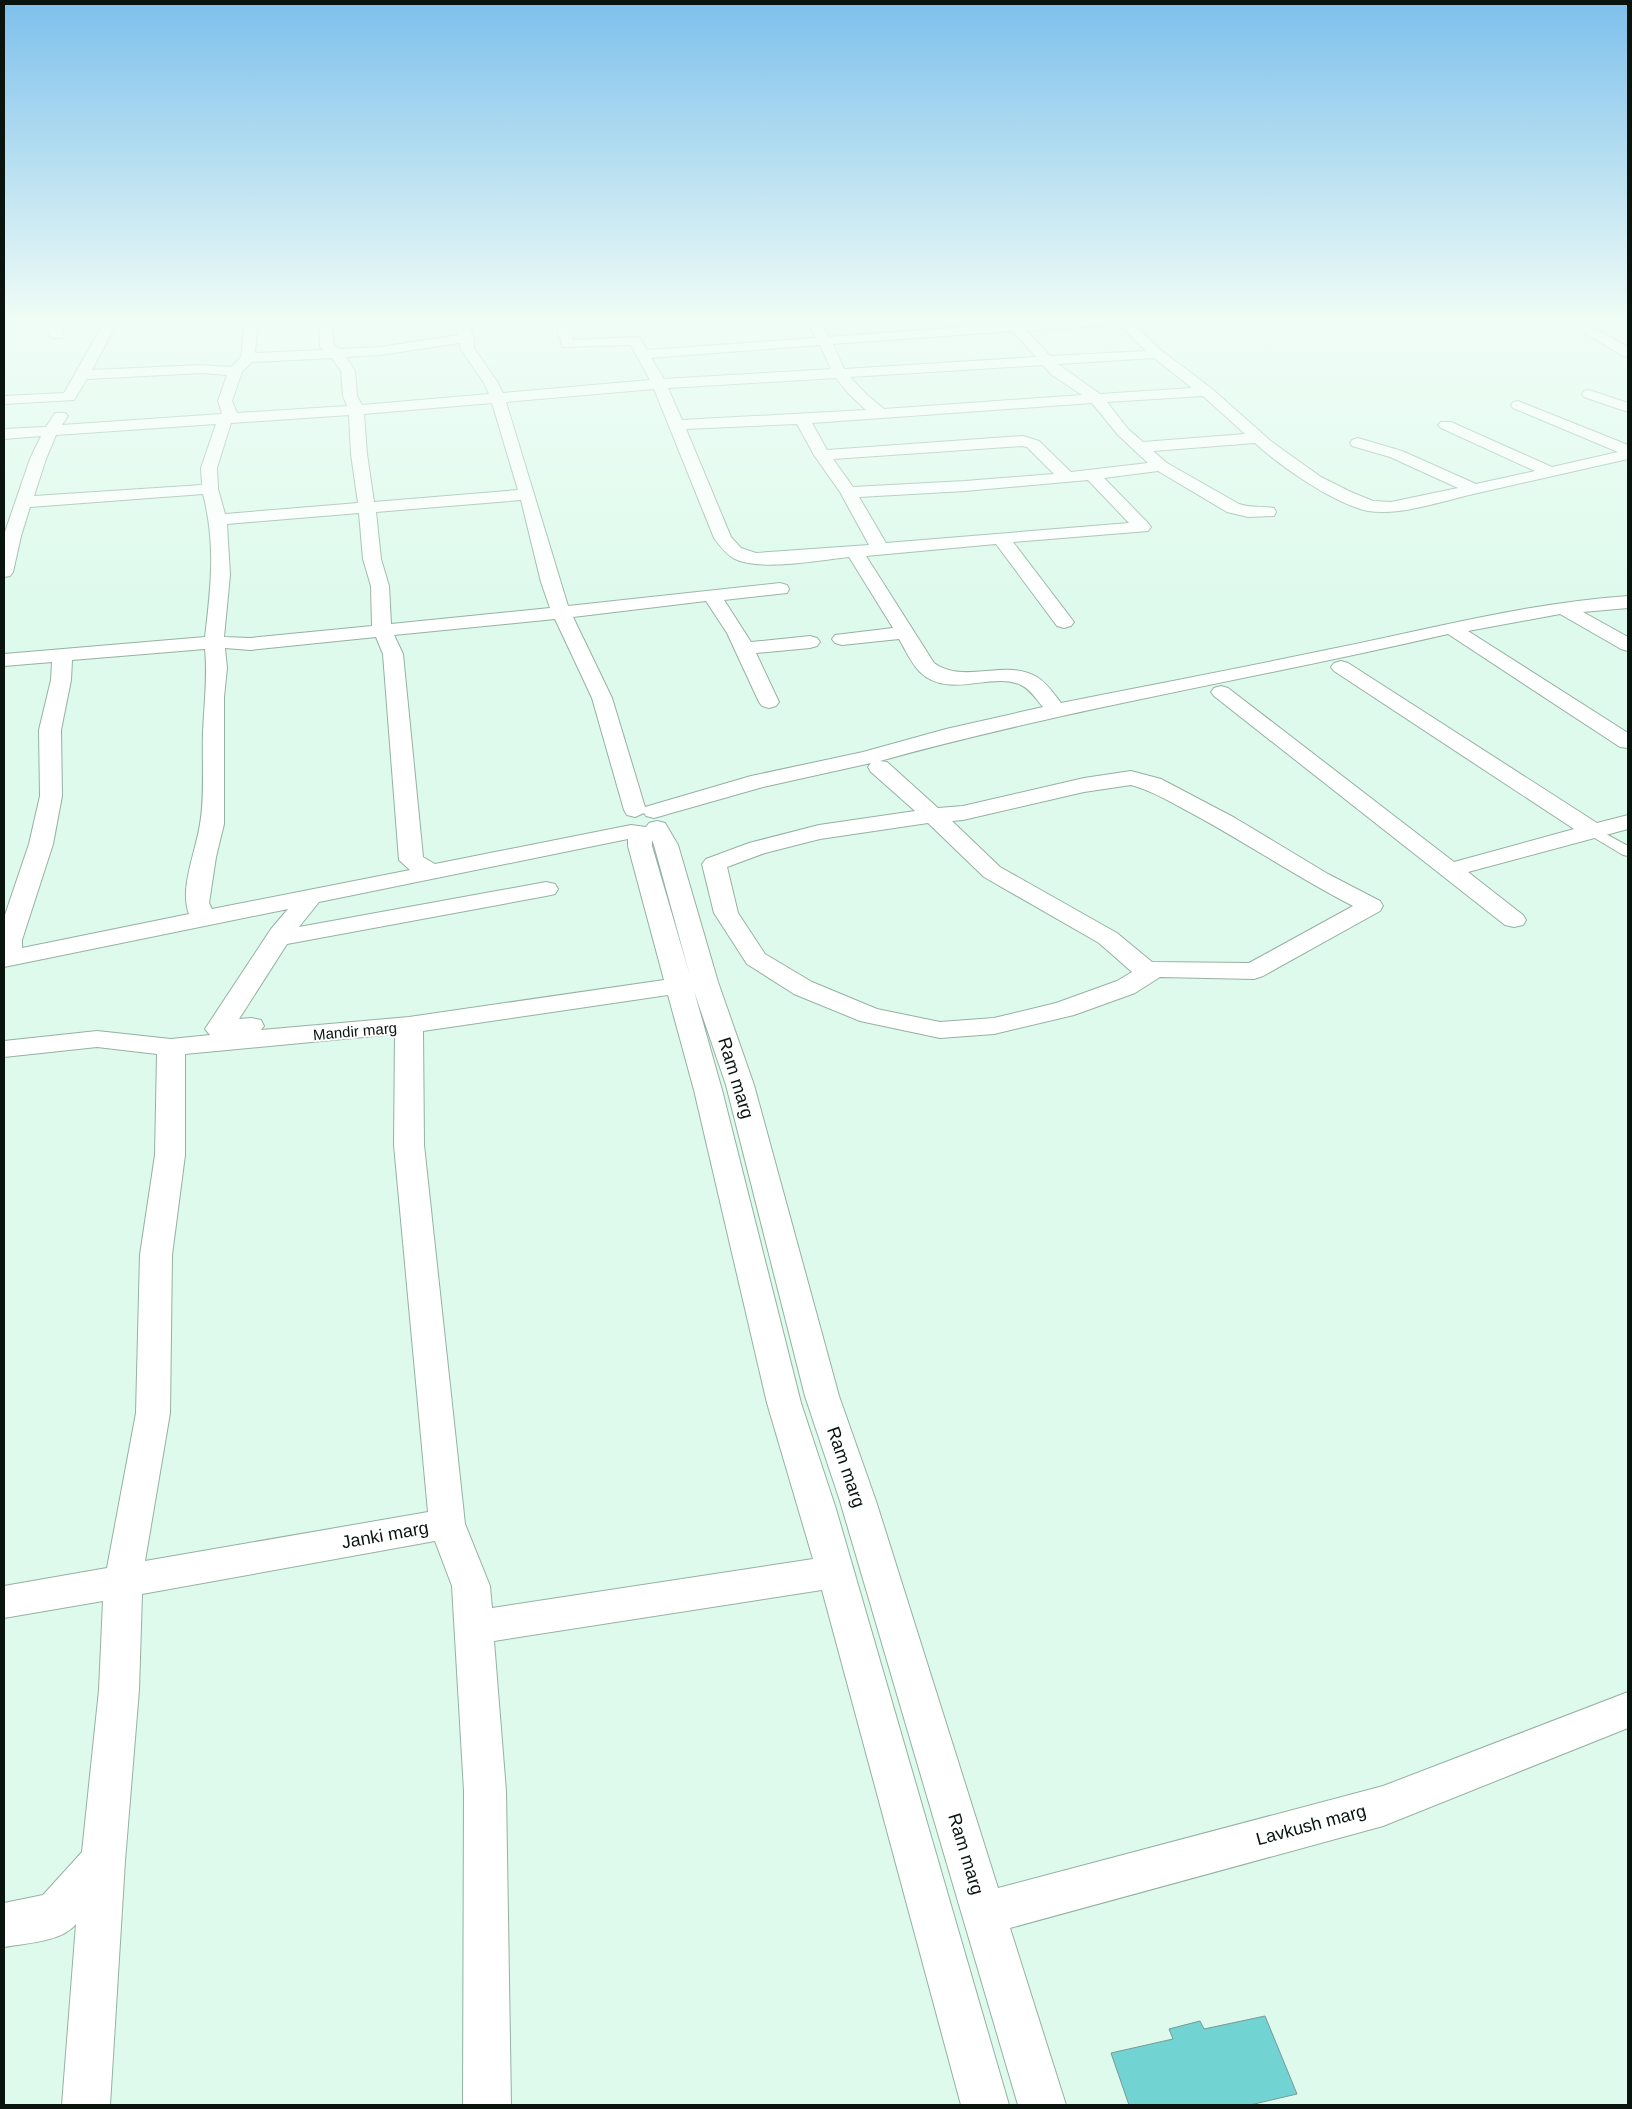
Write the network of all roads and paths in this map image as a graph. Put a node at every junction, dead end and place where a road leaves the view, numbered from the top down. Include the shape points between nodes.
1 (57, 419) edge
2 (218, 419) edge
3 (225, 419) edge
4 (357, 419) edge
5 (504, 419) edge
6 (675, 419) edge
7 (793, 419) edge
8 (802, 419) edge
9 (990, 419) edge
10 (1113, 419) edge
11 (1237, 419) edge
12 (1552, 419) edge
13 (677, 425) junction
14 (1446, 425) dead end
15 (50, 430) junction
16 (4, 434) edge
17 (1258, 438) junction
18 (1011, 441) junction
19 (1358, 443) dead end
20 (1138, 446) junction
21 (923, 447) junction
22 (1628, 452) edge
23 (822, 454) junction
24 (934, 460) dead end
25 (1161, 466) junction
26 (1551, 472) junction
27 (945, 473) dead end
28 (1092, 475) junction
29 (1067, 477) junction
30 (956, 487) junction
31 (210, 489) junction
32 (1475, 490) junction
33 (848, 492) junction
34 (527, 494) junction
35 (24, 502) junction
36 (366, 507) junction
37 (1268, 512) dead end
38 (218, 520) junction
39 (1001, 538) junction
40 (880, 549) junction
41 (854, 551) junction
42 (4, 572) edge
43 (780, 589) dead end
44 (714, 596) junction
45 (1628, 602) edge
46 (561, 613) junction
47 (1570, 613) junction
48 (1064, 622) dead end
49 (382, 630) junction
50 (906, 632) junction
51 (1458, 633) junction
52 (842, 639) dead end
53 (214, 642) junction
54 (810, 642) dead end
55 (1628, 645) edge
56 (744, 648) junction
57 (62, 655) junction
58 (4, 660) edge
59 (1341, 667) junction
60 (1221, 692) junction
61 (769, 702) dead end
62 (1056, 710) junction
63 (1628, 742) edge
64 (879, 767) junction
65 (933, 815) junction
66 (643, 821) junction
67 (1628, 822) edge
68 (1593, 831) junction
69 (1628, 852) edge
70 (420, 866) junction
71 (1450, 870) junction
72 (546, 889) dead end
73 (310, 898) junction
74 (200, 911) junction
75 (1514, 920) dead end
76 (278, 938) junction
77 (7, 949) edge
78 (1149, 972) junction
79 (619, 978) dead end
80 (692, 984) junction
81 (408, 1026) junction
82 (171, 1047) junction
83 (4, 1049) edge
84 (447, 1524) junction
85 (835, 1572) junction
86 (123, 1581) junction
87 (4, 1602) edge
88 (474, 1627) junction
89 (1628, 1710) edge
90 (103, 1861) junction
91 (984, 1913) junction
92 (4, 1925) edge
93 (86, 2105) edge
94 (487, 2105) edge
95 (986, 2105) edge
96 (1042, 2105) edge

1 - 15 street
2 - 15 street
3 - 31 street via 209,468
4 - 36 street
5 - 34 street
6 - 13 street
7 - 13 street
8 - 23 street
9 - 18 street
10 - 20 street
11 - 17 street
12 - 22 street
13 - 41 street via 730,549 756,559
14 - 26 street
15 - 16 street
15 - 35 street
17 - 20 street
17 - 32 street via 1315,480 1370,506 1391,507
18 - 21 street
18 - 29 street via 1033,444
19 - 32 street via 1396,454
20 - 25 street
21 - 23 street
21 - 24 street
22 - 26 street
23 - 33 street
25 - 28 street
25 - 37 street via 1233,508
26 - 32 street
27 - 30 street
28 - 29 street
28 - 39 street via 1142,527
29 - 30 street
30 - 33 street
31 - 35 street
31 - 38 street
33 - 40 street
34 - 36 street
34 - 46 street
35 - 42 street
36 - 38 street
36 - 49 street via 372,559 380,586
38 - 53 street via 221,576
39 - 40 street
39 - 48 street
40 - 41 street
41 - 50 street
43 - 44 street
44 - 46 street
44 - 56 street
45 - 47 street
46 - 49 street
46 - 66 street via 602,698
47 - 51 street
47 - 55 street
49 - 53 street via 250,644
49 - 70 street via 392,654
50 - 52 street
50 - 62 street via 932,673 955,678 1025,679
51 - 59 street
51 - 62 street
51 - 63 street
53 - 57 street
53 - 74 street via 217,668 212,824 204,857
54 - 56 street
56 - 61 street
57 - 58 street
57 - 77 street via 61,680 50,730 51,796 41,844
59 - 60 street
59 - 68 street
60 - 64 street via 948,748
60 - 71 street
62 - 66 street via 866,758 759,781
64 - 65 street
64 - 66 street via 723,810
65 - 78 street via 992,872 1108,938
65 - 78 street via 963,813 1084,785 1131,778 1153,784 1227,823 1319,879 1371,906 1254,971 1155,969
65 - 78 street via 819,832 757,848 714,864 726,913 756,959 803,988 868,1015 940,1030 994,1026 1065,1009 1126,987
66 - 70 street
66 - 80 street via 640,846
67 - 68 street
68 - 69 lane
68 - 71 street
70 - 73 street
70 - 74 street
71 - 75 street
72 - 76 street
73 - 74 street
73 - 76 street
74 - 77 street
76 - 79 street via 219,1029 315,1021
80 - 81 street, Mandir marg
80 - 85 street via 708,1090 784,1403
80 - 91 street, Ram marg via 740,1085 822,1396 858,1501
81 - 82 street, Mandir marg
81 - 84 street via 409,1145
82 - 83 street, Mandir marg via 97,1039
82 - 86 street via 170,1155 156,1255 153,1413
84 - 86 street, Janki marg
84 - 88 street, Janki marg via 471,1586
85 - 88 street
85 - 95 street
86 - 87 street, Janki marg
86 - 90 street via 119,1690
88 - 94 street, Janki marg via 485,1791
89 - 91 street, Lavkush marg via 1382,1806
90 - 92 street via 56,1915
90 - 93 street
91 - 96 street, Ram marg

